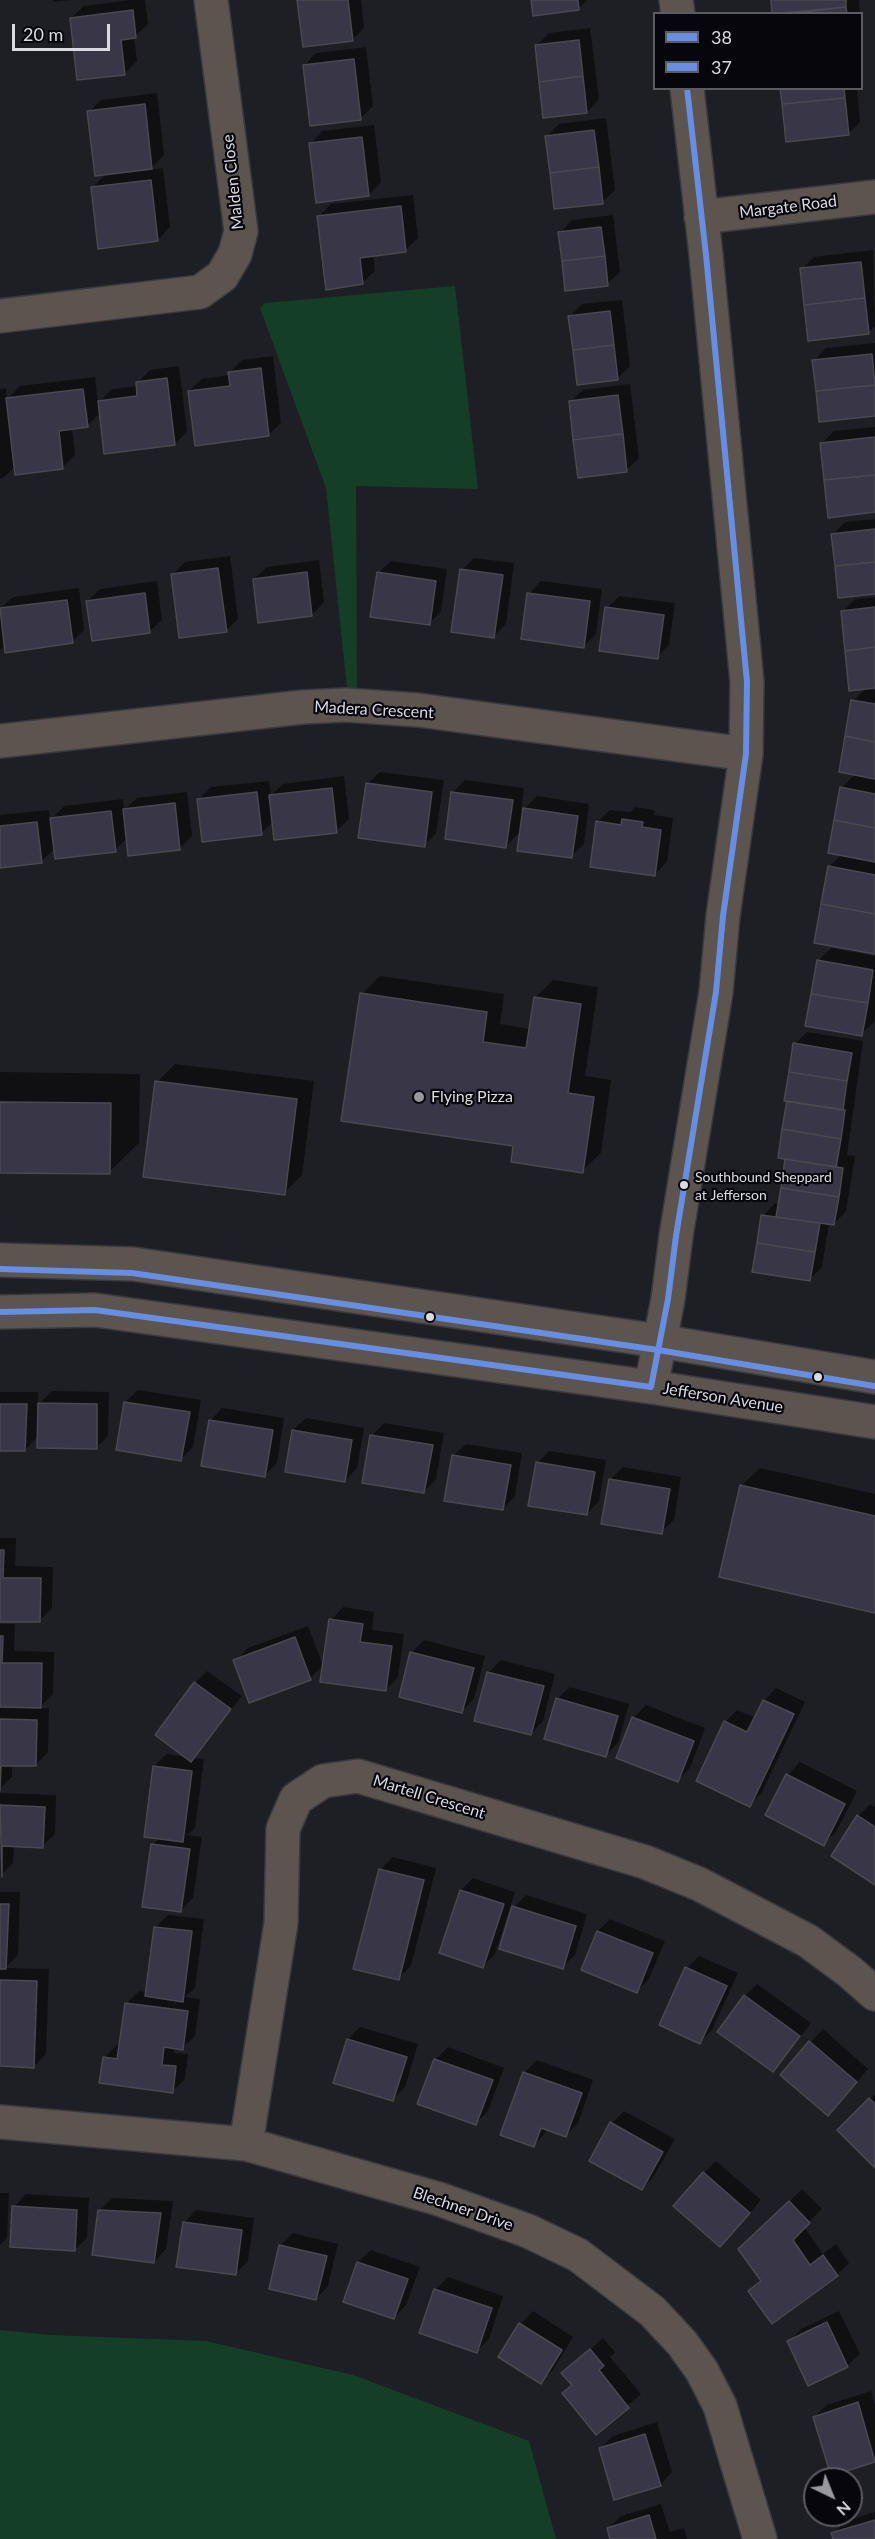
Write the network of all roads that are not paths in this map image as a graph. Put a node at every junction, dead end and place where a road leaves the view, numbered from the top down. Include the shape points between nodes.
1 (211, 0) edge
2 (687, 90) edge
3 (875, 197) edge
4 (701, 217) junction
5 (0, 316) edge
6 (0, 741) edge
7 (746, 754) junction
8 (0, 1260) edge
9 (0, 1312) edge
10 (659, 1341) junction
11 (875, 1377) edge
12 (651, 1387) junction
13 (875, 1422) edge
14 (875, 1994) edge
15 (0, 2122) edge
16 (246, 2144) junction
17 (760, 2539) edge

1 - 5 street, Malden Close via 241,231 236,254 222,276 200,292
2 - 4 street
3 - 4 street, Margate Road
4 - 7 street via 747,682
6 - 7 street, Madera Crescent via 346,705 418,710
7 - 10 street via 716,992
8 - 10 street via 133,1264
9 - 12 street, Jefferson Avenue via 94,1310
10 - 11 street
10 - 12 street
12 - 13 street, Jefferson Avenue
14 - 16 street, Martell Crescent via 808,1941 699,1884 645,1862 358,1776 323,1781 296,1799 283,1829 281,1923
15 - 16 street, Blechner Drive
16 - 17 street, Blechner Drive via 439,2199 528,2231 578,2256 629,2291 682,2343 702,2371 720,2406

